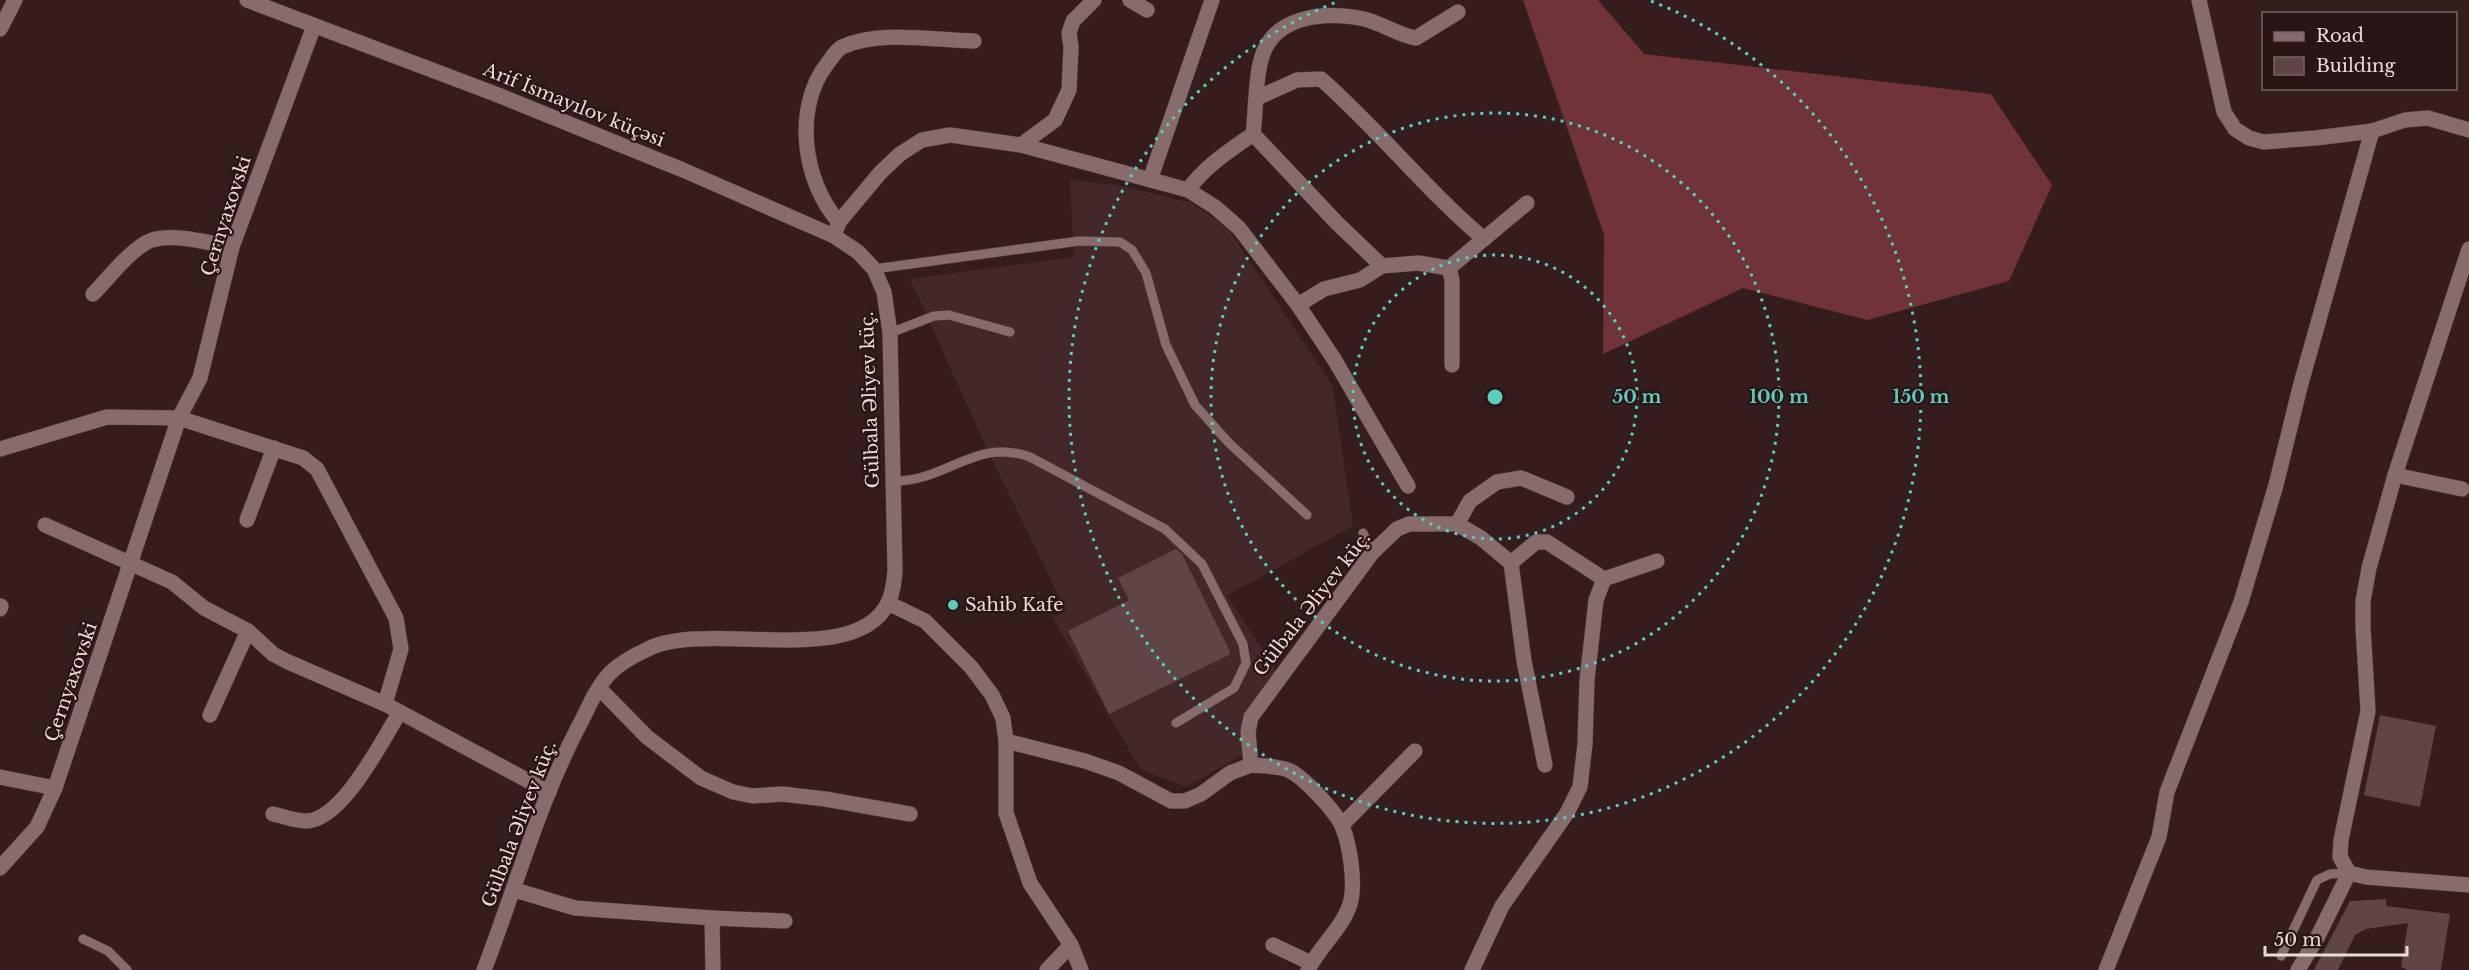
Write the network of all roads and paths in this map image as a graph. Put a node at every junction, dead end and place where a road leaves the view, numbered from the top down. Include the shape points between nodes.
1 (15, 0) edge
2 (248, 0) edge
3 (1094, 0) edge
4 (1130, 0) edge
5 (2199, 0) edge
6 (1207, 4) edge
7 (1147, 10) dead end
8 (1458, 12) dead end
9 (314, 26) junction
10 (0, 29) edge
11 (974, 41) dead end
12 (1257, 98) junction
13 (2469, 130) edge
14 (2372, 131) junction
15 (1253, 134) junction
16 (1021, 145) junction
17 (1150, 180) junction
18 (1188, 190) junction
19 (1527, 203) dead end
20 (837, 229) junction
21 (1484, 239) junction
22 (232, 247) junction
23 (2469, 249) edge
24 (1382, 266) junction
25 (1449, 268) junction
26 (874, 269) junction
27 (93, 294) dead end
28 (1298, 304) junction
29 (1010, 332) dead end
30 (890, 333) junction
31 (1452, 365) dead end
32 (179, 418) junction
33 (274, 448) junction
34 (0, 449) edge
35 (2396, 475) junction
36 (893, 481) junction
37 (1408, 486) dead end
38 (2462, 489) dead end
39 (1567, 497) dead end
40 (1307, 515) dead end
41 (247, 520) dead end
42 (1457, 524) junction
43 (45, 525) dead end
44 (1363, 533) dead end
45 (1372, 553) junction
46 (1657, 561) dead end
47 (1511, 563) junction
48 (131, 564) junction
49 (1604, 579) junction
50 (888, 603) junction
51 (248, 631) junction
52 (599, 688) junction
53 (385, 704) junction
54 (400, 712) junction
55 (210, 715) dead end
56 (1176, 723) dead end
57 (1006, 741) junction
58 (1415, 751) dead end
59 (1251, 765) junction
60 (1545, 765) dead end
61 (0, 777) edge
62 (55, 788) junction
63 (549, 792) junction
64 (910, 813) dead end
65 (273, 814) dead end
66 (1342, 825) junction
67 (0, 867) edge
68 (2349, 873) junction
69 (2469, 885) edge
70 (514, 890) junction
71 (712, 918) junction
72 (784, 921) dead end
73 (83, 939) dead end
74 (1071, 945) junction
75 (1273, 945) dead end
76 (2281, 956) dead end
77 (1309, 967) edge
78 (127, 970) edge
79 (484, 970) edge
80 (712, 970) edge
81 (1047, 970) edge
82 (1081, 970) edge
83 (1472, 970) edge
84 (2106, 970) edge
85 (2298, 970) edge

1 - 10 street
2 - 9 street, Arif İsmayılov küçəsi
3 - 16 street via 1073,21 1068,33 1068,90 1055,120
4 - 7 street
5 - 14 street via 2224,112 2235,129 2264,142
6 - 17 street
8 - 12 street via 1416,38 1365,19 1304,18 1269,40 1260,61
9 - 20 street, Arif İsmayılov küçəsi
9 - 22 street, Çernyaxovski
11 - 20 street via 872,38 840,48 821,73 809,100 807,137 811,170
12 - 15 street
12 - 21 street via 1298,80 1321,79 1354,108 1450,211
13 - 14 street via 2428,118 2405,120
14 - 84 street via 2241,602 2167,792 2159,837
15 - 18 street via 1211,163
15 - 24 street
16 - 17 street
16 - 20 street via 950,135 922,140 880,173
17 - 18 street
18 - 28 street via 1239,228
19 - 21 street
20 - 26 street, Arif İsmayılov küçəsi
21 - 25 street
22 - 27 street via 175,238 151,240
22 - 32 street, Çernyaxovski via 200,378
23 - 35 street
24 - 25 street via 1418,263
24 - 28 street via 1360,280 1324,289
25 - 31 street
26 - 30 street, Gülbala Əliyev küç. via 884,292
26 - 40 lane via 1079,241 1120,242 1132,250 1146,273 1166,345 1195,405 1229,443
28 - 37 street
29 - 30 lane via 949,315 934,316
30 - 36 street, Gülbala Əliyev küç.
32 - 33 street
32 - 34 street via 107,417
32 - 48 street, Çernyaxovski
33 - 41 street
33 - 53 street via 303,458 317,469 396,618 401,649
35 - 38 street
35 - 68 street via 2363,601 2368,711 2341,840 2340,857
36 - 50 street, Gülbala Əliyev küç. via 895,572
36 - 56 lane via 925,478 988,451 1014,451 1165,529 1202,564 1243,644 1246,663 1234,688
39 - 42 street via 1521,478 1497,482 1470,501
42 - 45 street, Gülbala Əliyev küç. via 1408,524
42 - 47 street
43 - 48 street
44 - 45 lane
45 - 59 street, Gülbala Əliyev küç. via 1251,717
46 - 49 street
47 - 49 street via 1536,542 1547,542
47 - 60 street via 1524,661
48 - 51 street via 172,582 204,608
48 - 62 street, Çernyaxovski
49 - 83 street via 1596,600 1580,787 1567,813 1502,906
50 - 52 street, Gülbala Əliyev küç. via 861,629 834,637 669,641 631,657 610,673
50 - 57 street via 925,621 971,667 996,703
51 - 53 street via 286,661
51 - 55 street
52 - 63 street, Gülbala Əliyev küç. via 563,755
52 - 64 street via 647,737 701,778 733,792 825,799
53 - 54 street
54 - 63 street
54 - 65 street via 353,788 332,811 306,822
57 - 59 street via 1119,773 1172,801 1185,801 1201,794 1230,773
57 - 74 street via 1006,813 1030,883
58 - 66 street
59 - 66 street via 1287,769 1309,784
61 - 62 street
62 - 67 street, Çernyaxovski via 37,827
63 - 70 street, Gülbala Əliyev küç.
66 - 77 street via 1351,860 1350,904
68 - 69 street
68 - 76 lane via 2330,874 2317,880
68 - 85 street
70 - 71 street via 575,908
70 - 79 street, Gülbala Əliyev küç.
71 - 72 street
71 - 80 street
73 - 78 lane via 108,951
74 - 81 street
74 - 82 street
75 - 77 street

